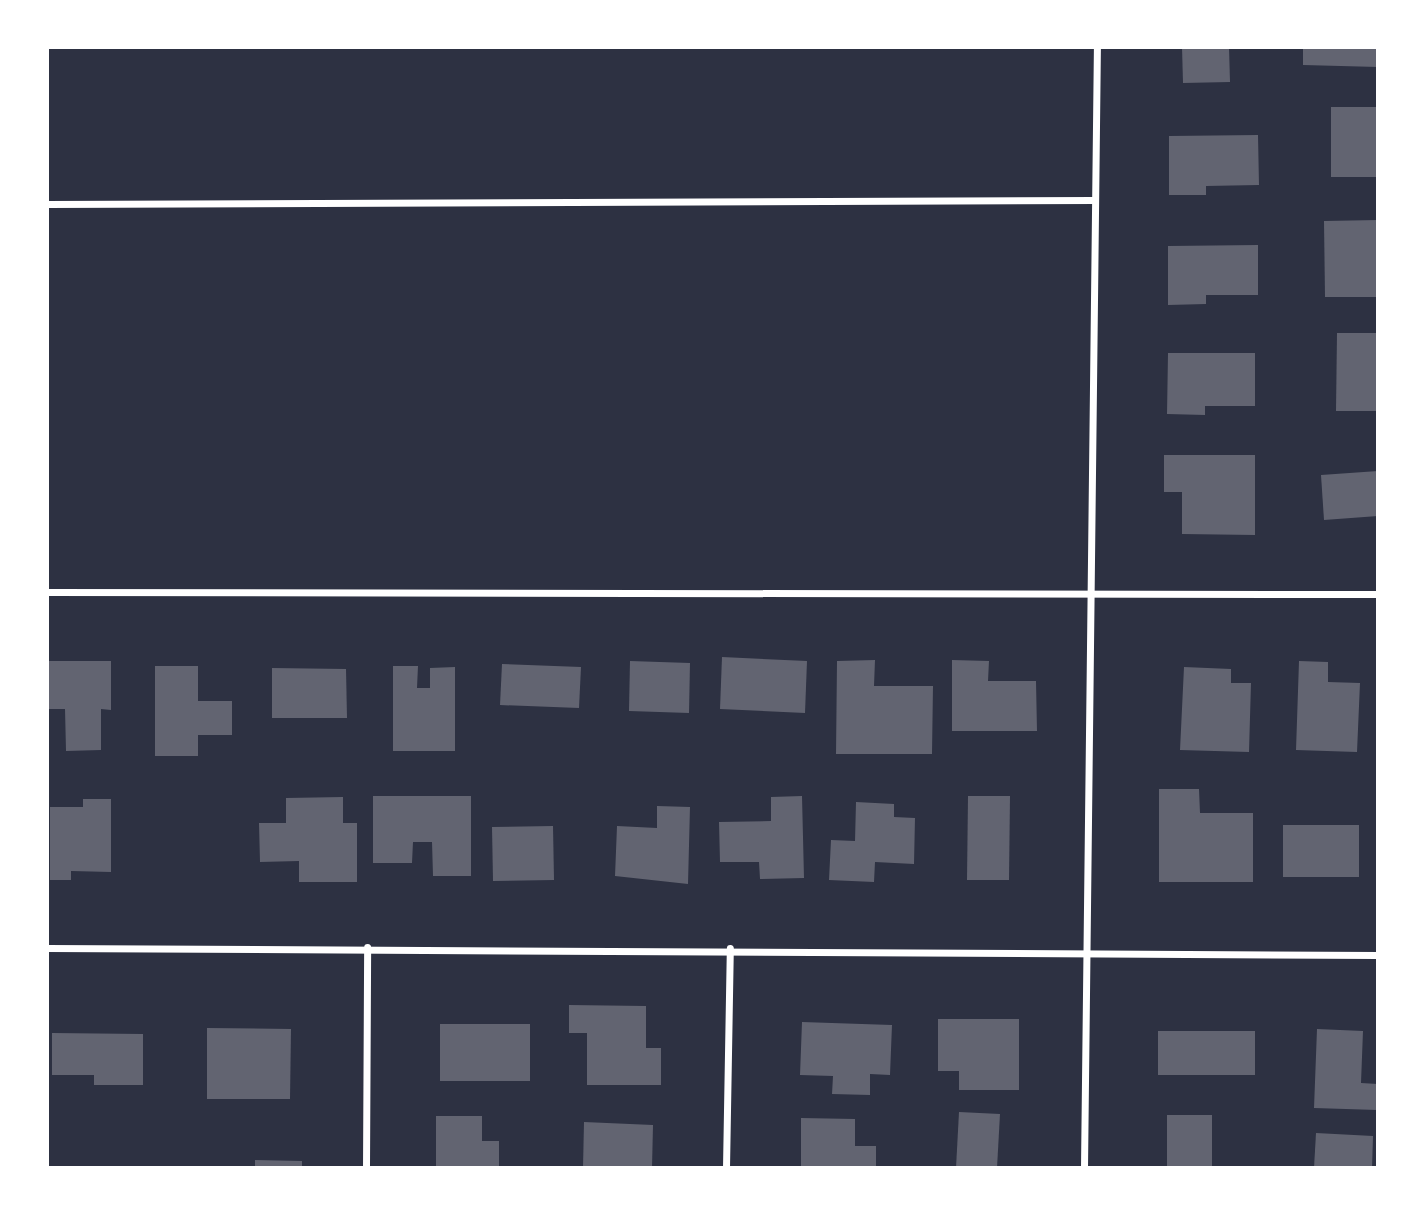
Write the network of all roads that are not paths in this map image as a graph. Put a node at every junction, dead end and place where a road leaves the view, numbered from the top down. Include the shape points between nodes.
1 (1097, 47) edge
2 (1095, 200) junction
3 (47, 204) edge
4 (47, 592) edge
5 (1090, 593) junction
6 (1378, 594) edge
7 (367, 947) junction
8 (47, 948) edge
9 (730, 948) junction
10 (1086, 952) junction
11 (1378, 955) edge
12 (366, 1168) edge
13 (726, 1168) edge
14 (1084, 1168) edge

1 - 2 street
2 - 3 street
2 - 5 street
4 - 5 street
5 - 6 street
5 - 10 street
7 - 8 street
7 - 9 street
7 - 12 street
9 - 10 street
9 - 13 street
10 - 11 street
10 - 14 street

